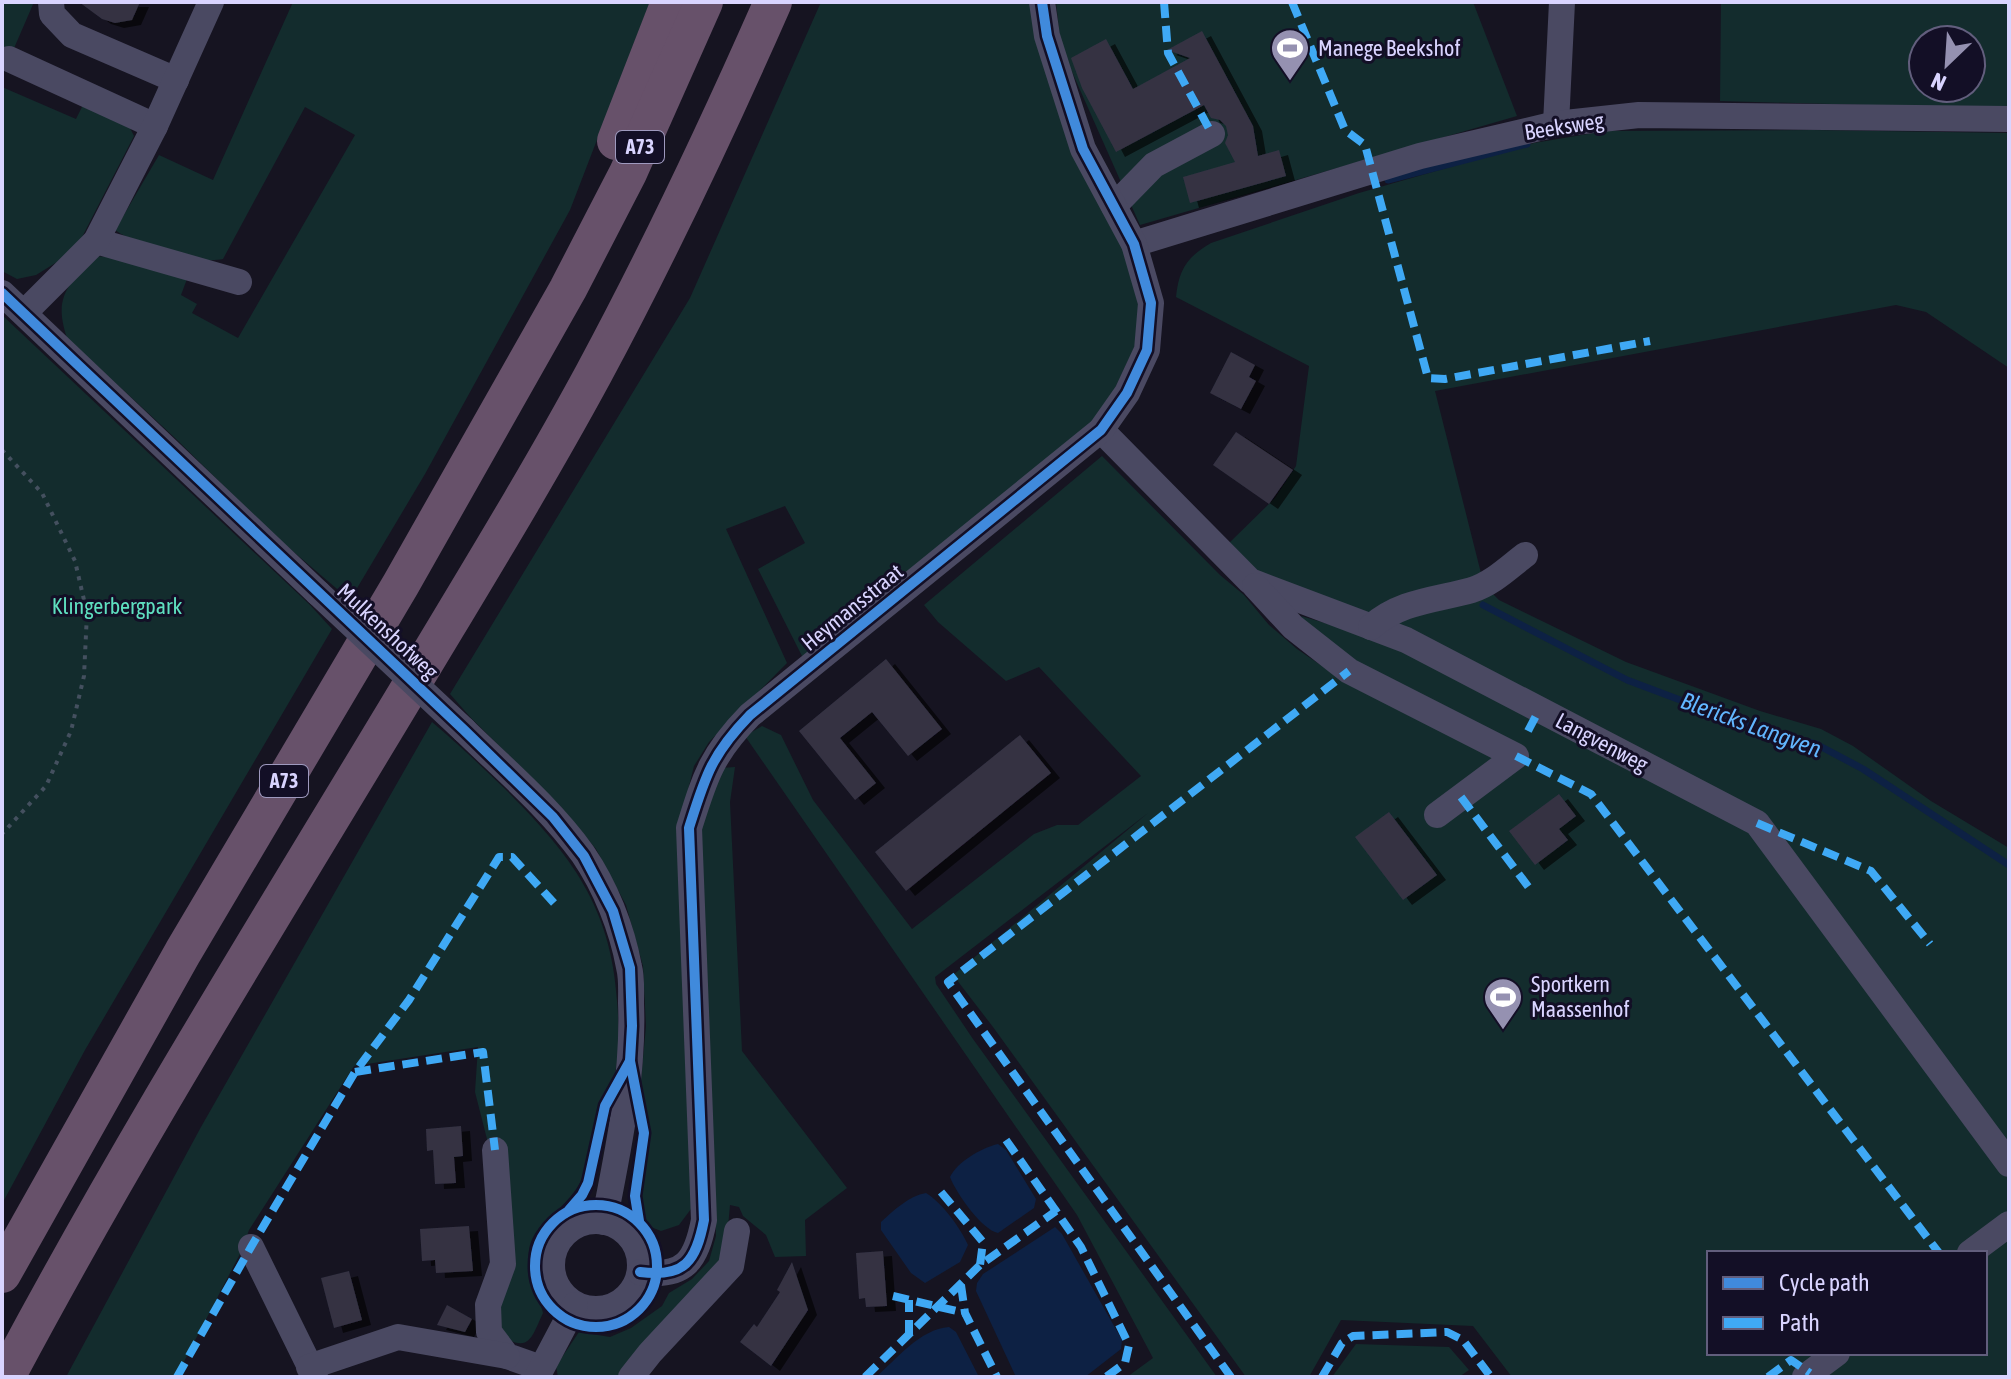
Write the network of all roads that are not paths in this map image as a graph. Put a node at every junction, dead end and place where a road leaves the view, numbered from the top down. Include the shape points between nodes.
1 (51, 2) edge
2 (211, 2) edge
3 (670, 2) edge
4 (704, 2) edge
5 (773, 2) edge
6 (1042, 2) edge
7 (1562, 2) edge
8 (9, 59) dead end
9 (176, 80) junction
10 (2009, 119) edge
11 (1556, 124) junction
12 (155, 126) junction
13 (1212, 134) dead end
14 (1114, 206) junction
15 (96, 241) junction
16 (1134, 244) junction
17 (239, 282) dead end
18 (568, 289) junction
19 (2, 293) edge
20 (24, 313) junction
21 (1101, 430) junction
22 (1525, 555) dead end
23 (1250, 581) junction
24 (1371, 627) junction
25 (1437, 815) dead end
26 (495, 1150) dead end
27 (2009, 1164) edge
28 (604, 1222) junction
29 (2009, 1224) edge
30 (737, 1231) dead end
31 (251, 1247) dead end
32 (1973, 1251) edge
33 (640, 1272) junction
34 (2, 1274) edge
35 (575, 1305) junction
36 (1834, 1355) edge
37 (507, 1356) junction
38 (11, 1370) edge
39 (312, 1372) edge
40 (539, 1372) edge
41 (1808, 1375) edge
42 (631, 1377) edge

1 - 9 street via 52,14 72,35
2 - 9 street
3 - 18 highway, A73 via 593,198
4 - 18 highway, A73 via 628,173
5 - 38 highway, A73 via 594,373 144,1132
6 - 14 street, Heymansstraat via 1047,36 1083,149
7 - 11 street
8 - 12 street
9 - 12 street
10 - 11 street, Beeksweg via 1639,115
11 - 16 street, Beeksweg via 1420,156
12 - 15 street
13 - 14 street via 1154,165
14 - 16 street, Heymansstraat
15 - 17 street
15 - 20 street
16 - 21 street, Heymansstraat via 1151,303 1147,350 1127,393
18 - 34 highway, A73
19 - 20 street, Mulkenshofweg
20 - 28 street, Mulkenshofweg, bridge via 464,730 553,817 584,856 613,911 630,968 630,1061
21 - 23 street, Langvenweg
21 - 33 street, Heymansstraat via 750,715 707,770 689,828 704,1220 688,1262 673,1273
22 - 24 street via 1474,589 1387,613
23 - 24 street, Langvenweg
23 - 25 street via 1293,627 1349,671 1516,756
24 - 27 street, Langvenweg via 1406,640 1757,823
26 - 37 street via 503,1264 488,1305 489,1332
28 - 33 street via 627,1233 636,1245
28 - 35 street via 575,1226 556,1245 556,1285
29 - 32 street
30 - 42 street via 731,1266
31 - 39 street
33 - 35 street via 636,1286 616,1306 588,1310
35 - 40 street
36 - 41 street
37 - 39 street via 398,1337
37 - 40 street

